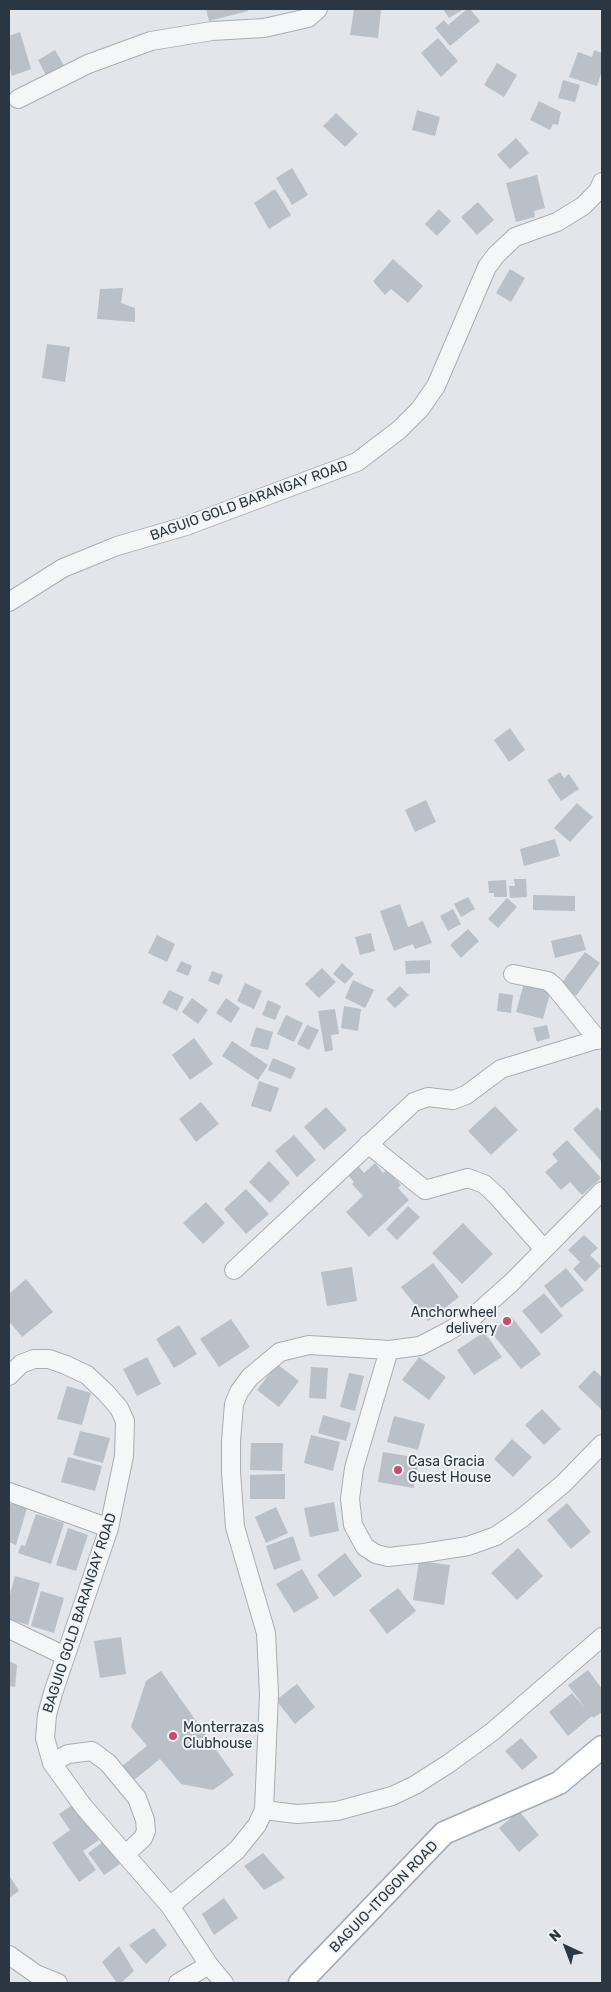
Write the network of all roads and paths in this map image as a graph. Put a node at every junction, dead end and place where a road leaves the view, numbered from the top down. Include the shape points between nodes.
1 (318, 9) edge
2 (18, 99) dead end
3 (602, 182) edge
4 (9, 602) edge
5 (512, 974) dead end
6 (600, 1039) edge
7 (368, 1144) junction
8 (602, 1191) edge
9 (544, 1250) junction
10 (234, 1270) dead end
11 (389, 1350) junction
12 (9, 1376) edge
13 (602, 1444) edge
14 (9, 1492) edge
15 (109, 1528) junction
16 (9, 1629) edge
17 (602, 1637) edge
18 (65, 1656) junction
19 (602, 1748) edge
20 (52, 1763) junction
21 (264, 1810) junction
22 (126, 1854) junction
23 (170, 1906) junction
24 (9, 1955) edge
25 (209, 1965) junction
26 (58, 1983) edge
27 (178, 1983) edge
28 (224, 1983) edge
29 (300, 1983) edge

1 - 2 street via 308,18 264,28 212,31 151,41 88,64
3 - 4 street, BAGUIO GOLD BARANGAY ROAD via 583,206 557,222 515,237 496,255 487,267 431,394 399,430 357,462 186,526 81,560
5 - 6 street via 540,979 554,986
6 - 7 street via 501,1069 466,1095 453,1100 420,1099 403,1110
7 - 9 street via 425,1190 468,1178 484,1184
7 - 10 street
8 - 9 street
9 - 11 street via 474,1316 420,1346
11 - 13 street via 354,1468 350,1499 353,1525 365,1547 376,1554 388,1557 424,1553 468,1546 496,1536 563,1484
11 - 21 street via 309,1345 280,1352 250,1377 234,1404 231,1456 235,1527 266,1633 269,1694
12 - 15 street, BAGUIO GOLD BARANGAY ROAD via 21,1364 34,1359 49,1359 87,1375 119,1408 125,1421 124,1456
14 - 15 street
15 - 18 street, BAGUIO GOLD BARANGAY ROAD
16 - 18 street
17 - 21 street via 492,1732 415,1785 392,1796 337,1811 297,1814
18 - 20 street, BAGUIO GOLD BARANGAY ROAD via 47,1715 45,1738
19 - 29 main road, BAGUIO-ITOGON ROAD via 559,1783 444,1834
20 - 22 street, BAGUIO GOLD BARANGAY ROAD via 83,1806
20 - 22 street via 68,1754 92,1750 108,1763 138,1798 146,1831
21 - 23 street via 257,1825 237,1850
22 - 23 street, BAGUIO GOLD BARANGAY ROAD
23 - 25 street, BAGUIO GOLD BARANGAY ROAD
24 - 26 street via 36,1974
25 - 27 street
25 - 28 street, BAGUIO GOLD BARANGAY ROAD

